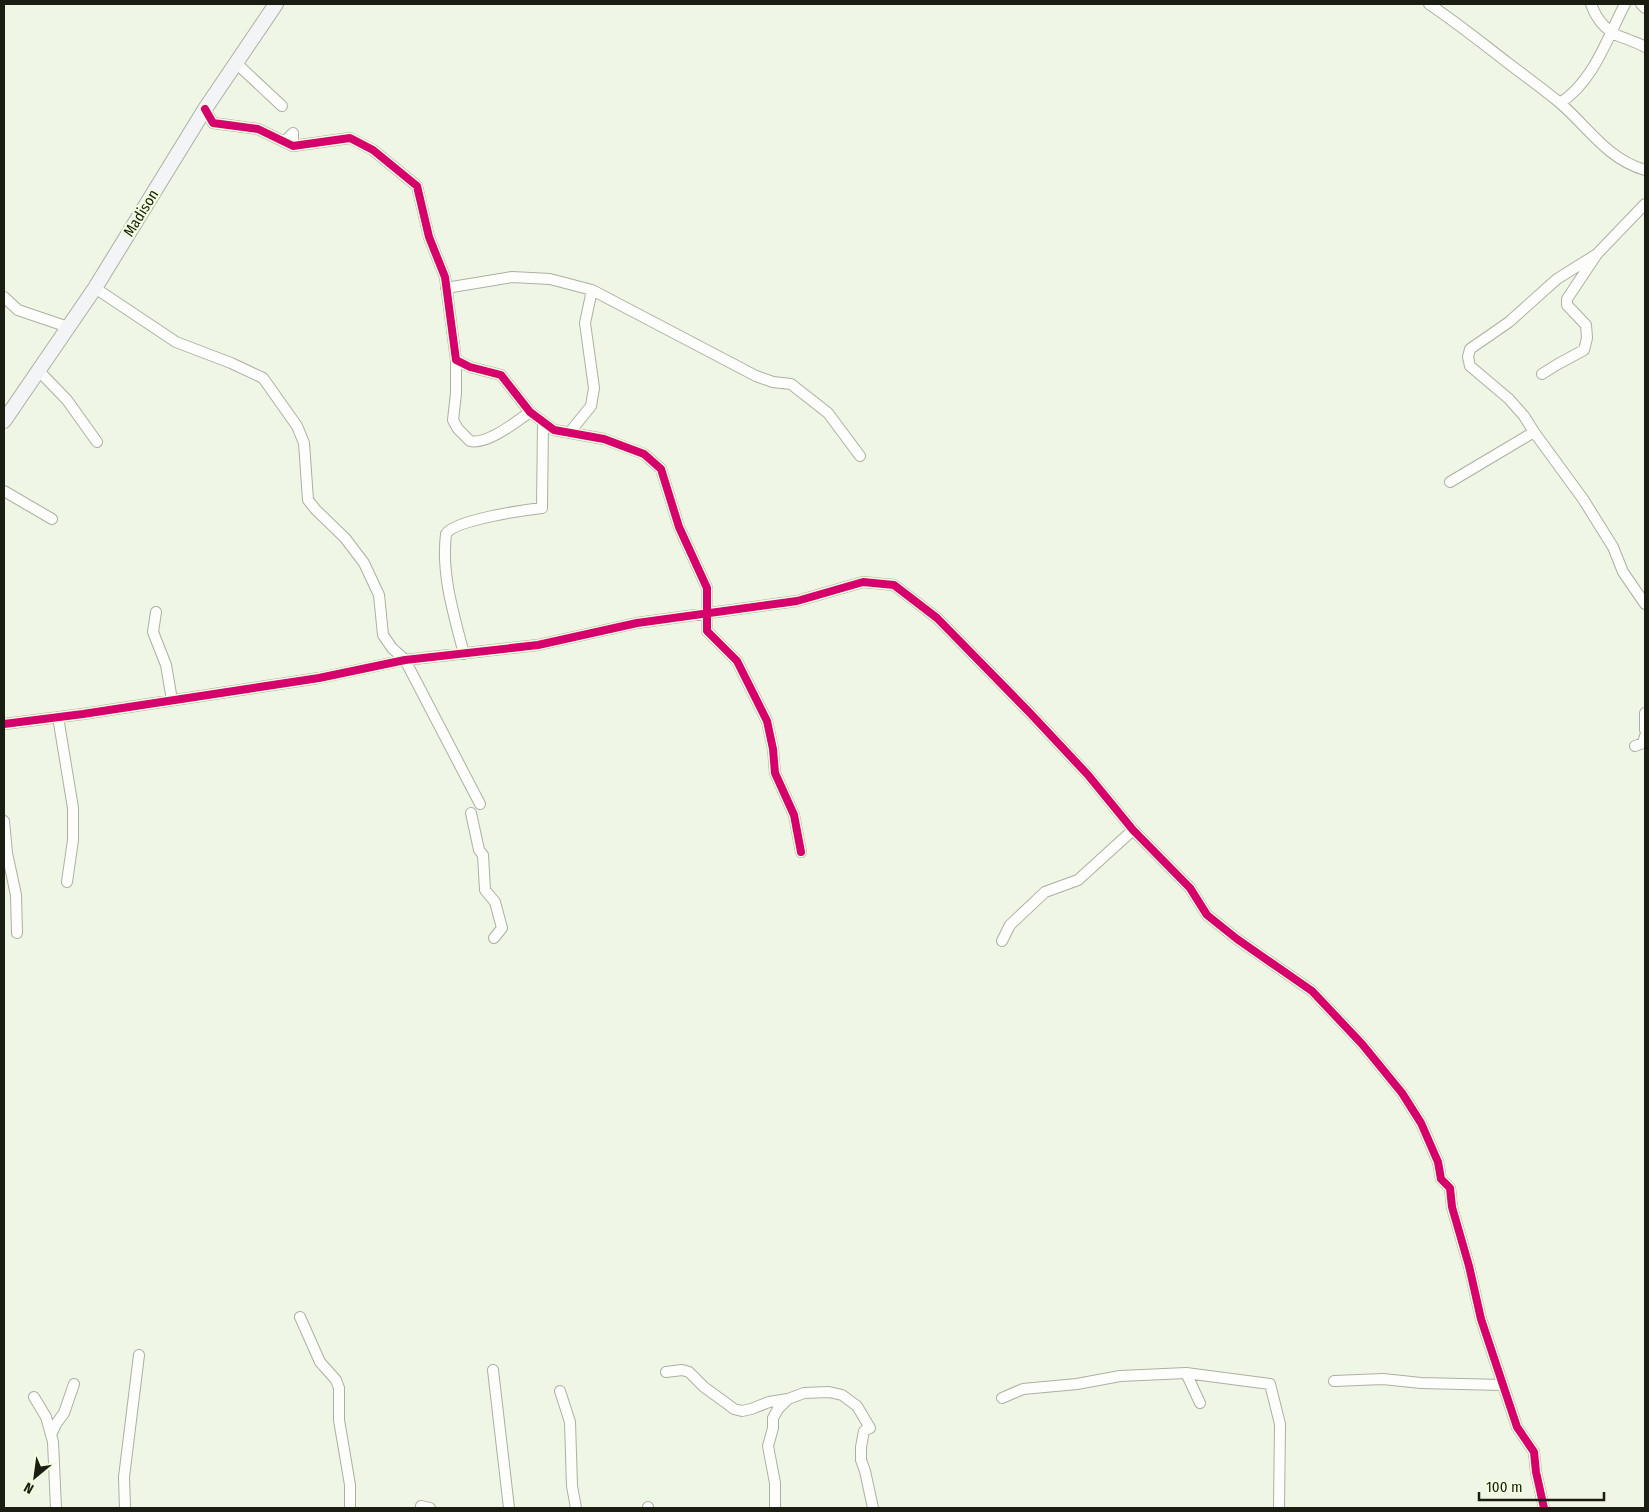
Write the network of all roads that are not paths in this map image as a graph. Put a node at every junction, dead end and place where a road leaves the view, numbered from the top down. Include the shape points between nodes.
1 (276, 4) edge
2 (1429, 4) edge
3 (1591, 4) edge
4 (1625, 4) edge
5 (1641, 4) edge
6 (1645, 8) edge
7 (1611, 31) junction
8 (1645, 47) edge
9 (236, 63) junction
10 (1560, 103) junction
11 (282, 106) dead end
12 (206, 110) junction
13 (1645, 170) edge
14 (1645, 204) edge
15 (1597, 254) junction
16 (96, 288) junction
17 (446, 288) junction
18 (592, 290) junction
19 (4, 297) edge
20 (68, 327) junction
21 (456, 360) junction
22 (38, 370) junction
23 (1542, 374) dead end
24 (530, 412) junction
25 (4, 421) edge
26 (543, 422) junction
27 (1534, 432) junction
28 (569, 433) junction
29 (97, 442) dead end
30 (860, 456) dead end
31 (1450, 482) dead end
32 (4, 491) edge
33 (52, 519) dead end
34 (1645, 604) edge
35 (156, 612) dead end
36 (708, 612) junction
37 (464, 654) junction
38 (405, 660) junction
39 (172, 700) junction
40 (1645, 713) edge
41 (58, 717) junction
42 (4, 724) edge
43 (1645, 730) edge
44 (1645, 736) edge
45 (1634, 746) dead end
46 (480, 804) dead end
47 (471, 813) dead end
48 (4, 821) edge
49 (1133, 830) junction
50 (801, 852) dead end
51 (67, 882) dead end
52 (17, 933) dead end
53 (494, 938) dead end
54 (1002, 941) dead end
55 (300, 1317) dead end
56 (139, 1355) dead end
57 (493, 1370) dead end
58 (666, 1372) dead end
59 (1186, 1373) junction
60 (1334, 1381) dead end
61 (74, 1384) dead end
62 (1502, 1384) junction
63 (560, 1391) dead end
64 (34, 1397) dead end
65 (1002, 1398) dead end
66 (788, 1399) junction
67 (1200, 1403) dead end
68 (51, 1436) junction
69 (56, 1508) edge
70 (125, 1508) edge
71 (350, 1508) edge
72 (509, 1508) edge
73 (576, 1508) edge
74 (775, 1508) edge
75 (873, 1508) edge
76 (1279, 1508) edge
77 (1544, 1508) edge

1 - 9 street, Madison
2 - 10 street
3 - 7 street via 1596,16
4 - 7 street
5 - 6 street
7 - 8 street
7 - 10 street via 1590,73
9 - 11 street
9 - 12 street, Madison
10 - 13 street via 1594,139 1612,153
12 - 16 street, Madison
12 - 17 street via 214,123 258,129 288,144 350,138 373,150 417,186
14 - 15 street
15 - 23 street via 1567,299 1567,306 1586,325 1584,350
15 - 27 street via 1557,279 1510,322 1470,349 1470,366 1509,399
16 - 20 street, Madison
16 - 38 street via 176,342 263,378 297,426 304,443 308,500 364,563 379,595 383,635
17 - 18 street via 512,277 550,279
17 - 21 street
18 - 28 street via 585,323 594,388 591,406
18 - 30 street via 756,376 791,384 828,413
19 - 20 street via 18,310
20 - 22 street, Madison
21 - 24 street via 501,375
21 - 24 street via 453,420 470,441 483,441
22 - 25 street, Madison
22 - 29 street via 67,400
24 - 26 street
26 - 28 street via 554,430
26 - 37 street via 542,508 478,520 454,527 446,534 449,597
27 - 31 street
27 - 34 street via 1583,499 1613,547 1623,572
28 - 36 street via 604,440 644,454 661,468 679,527 707,588
32 - 33 street
35 - 39 street via 153,632 166,665
36 - 37 street via 636,623 538,645
36 - 49 street via 797,600 863,582 894,585 943,624 1088,775
36 - 50 street via 707,631 737,661 767,721 775,773 794,815
37 - 38 street
38 - 39 street via 319,678
38 - 46 street
39 - 41 street
40 - 43 street
41 - 42 street
41 - 51 street via 73,808 73,840
44 - 45 street via 1643,743
47 - 53 street via 483,855 485,890 495,902 501,920 502,928
48 - 52 street via 16,895
49 - 54 street via 1078,880 1046,892 1010,925
49 - 62 street via 1190,888 1207,915 1312,991 1402,1093 1421,1123 1438,1162 1441,1178 1450,1188 1481,1318
55 - 71 street via 320,1362 339,1388 339,1420 350,1485
56 - 70 street via 124,1477
57 - 72 street
58 - 66 street via 690,1372 726,1404 742,1411
59 - 65 street via 1120,1376 1023,1389
59 - 67 street
59 - 76 street via 1270,1384 1280,1424
60 - 62 street via 1383,1379
61 - 68 street via 64,1413
62 - 77 street via 1516,1427 1534,1452
63 - 73 street via 570,1422
64 - 68 street via 46,1418
66 - 74 street via 773,1418 768,1446 775,1483
66 - 75 street via 804,1393 829,1392 842,1395 857,1406 870,1428 864,1432 861,1460
68 - 69 street

